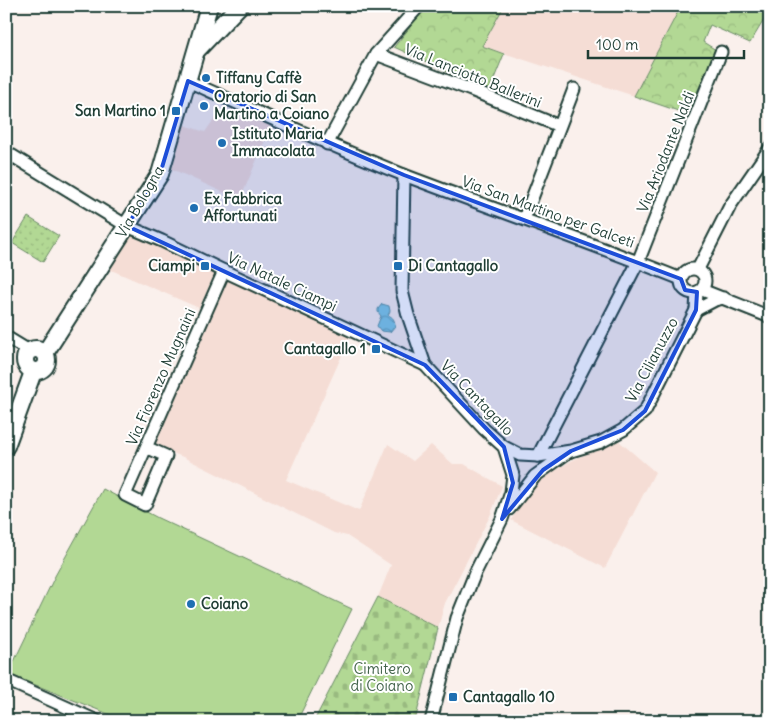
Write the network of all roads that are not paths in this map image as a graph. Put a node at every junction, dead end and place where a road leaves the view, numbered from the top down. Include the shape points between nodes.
1 (210, 6) edge
2 (419, 6) edge
3 (236, 10) edge
4 (195, 51) junction
5 (721, 52) dead end
6 (376, 54) junction
7 (188, 81) junction
8 (574, 89) dead end
9 (559, 126) junction
10 (328, 144) junction
11 (770, 148) edge
12 (9, 160) edge
13 (404, 175) junction
14 (524, 219) junction
15 (127, 226) junction
16 (638, 262) junction
17 (224, 271) junction
18 (701, 272) junction
19 (681, 279) junction
20 (700, 291) junction
21 (724, 298) junction
22 (696, 310) junction
23 (770, 317) edge
24 (6, 337) edge
25 (37, 352) junction
26 (425, 365) junction
27 (6, 446) edge
28 (146, 447) junction
29 (504, 447) junction
30 (571, 451) junction
31 (538, 456) junction
32 (502, 519) junction
33 (6, 680) edge
34 (98, 721) edge
35 (431, 721) edge

1 - 3 street via 218,12
1 - 4 street, Via Bologna
2 - 6 street
3 - 4 street
4 - 7 street, Via Bologna
5 - 16 street, Via Ariodante Naldi
6 - 9 street, Via Lanciotto Ballerini
6 - 10 street
7 - 10 street, Via San Martino per Galceti
7 - 15 street, Via Bologna via 160,174
8 - 9 street
9 - 14 street
10 - 13 street, Via San Martino per Galceti
11 - 18 street, Via Cilianuzzo via 730,206
12 - 15 street, Via Natale Ciampi
13 - 14 street, Via San Martino per Galceti
13 - 26 street, Via Cantagallo via 402,291
14 - 16 street, Via San Martino per Galceti
15 - 17 street, Via Natale Ciampi
15 - 25 street, Via Bologna
16 - 19 street, Via San Martino per Galceti
16 - 31 street, Via Ariodante Naldi
17 - 26 street, Via Natale Ciampi
17 - 28 street, Via Fiorenzo Mugnaini
18 - 19 street via 687,270
18 - 20 street, Via Cilianuzzo via 705,283
19 - 20 street via 683,288 689,292
20 - 21 street
20 - 22 street, Via Cilianuzzo
21 - 22 street
21 - 23 street
22 - 30 street, Via Cilianuzzo via 645,411 623,430 600,442
24 - 25 street
25 - 27 street, Via Bologna via 47,361 44,368 33,372
26 - 29 street, Via Cantagallo
28 - 28 street, Via Fiorenzo Mugnaini via 166,456 145,505 125,495
29 - 31 street, Via Cilianuzzo via 520,455
29 - 32 street, Via Cantagallo via 513,484
30 - 31 street, Via Cilianuzzo
30 - 32 street via 536,476
32 - 35 street, Via Cantagallo via 457,618
33 - 34 street

